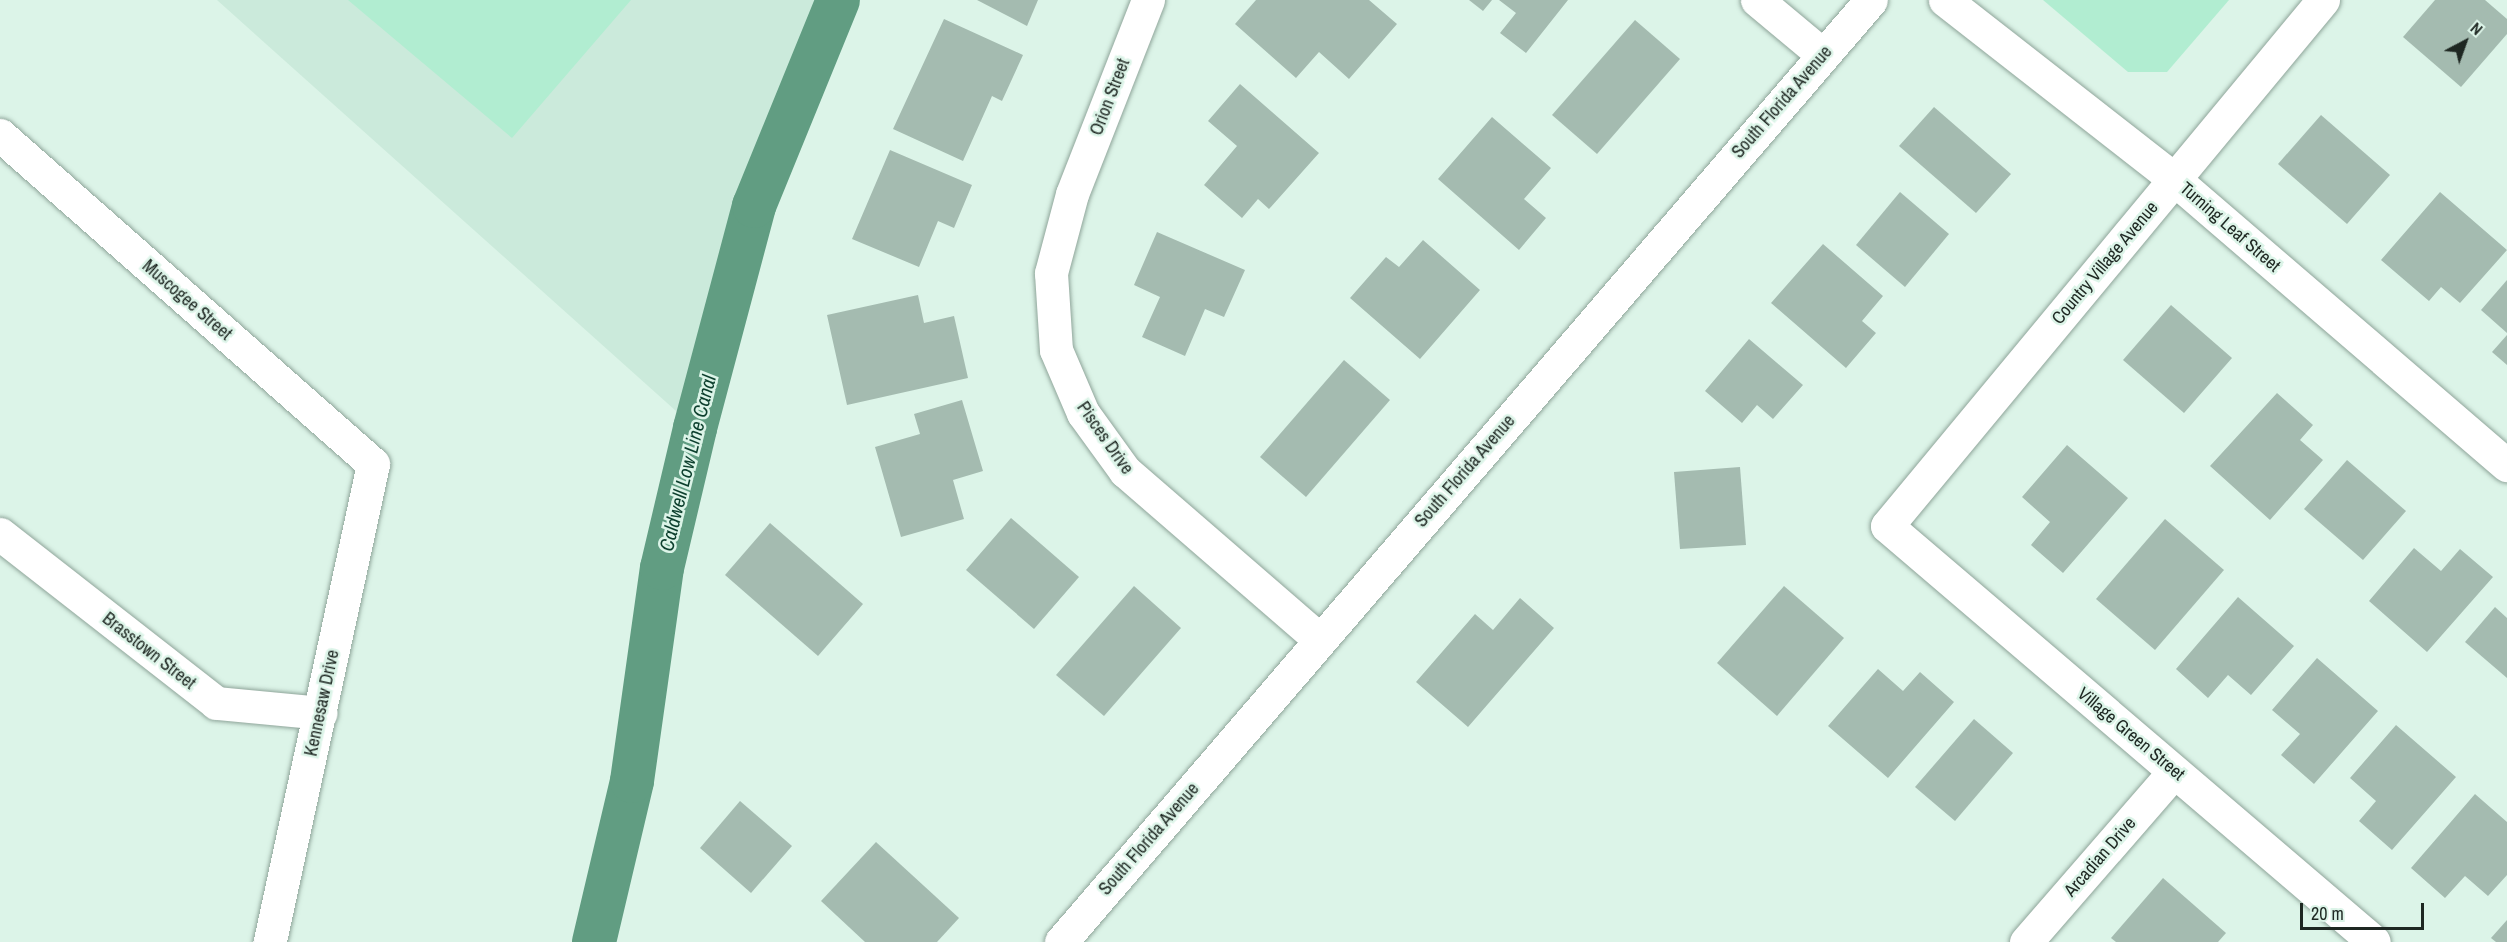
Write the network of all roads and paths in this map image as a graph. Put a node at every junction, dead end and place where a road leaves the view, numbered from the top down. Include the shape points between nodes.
1 (1148, 0) edge
2 (1757, 0) edge
3 (1871, 0) edge
4 (1945, 0) edge
5 (2323, 0) edge
6 (1822, 55) junction
7 (3, 146) edge
8 (2174, 179) junction
9 (1072, 194) joint
10 (373, 464) joint
11 (2507, 465) edge
12 (1887, 526) joint
13 (0, 534) edge
14 (1320, 640) junction
15 (321, 713) junction
16 (2174, 772) junction
17 (270, 942) edge
18 (1061, 942) edge
19 (2026, 942) edge
20 (2374, 942) edge

1 - 9 street, Orion Street
2 - 6 street
3 - 6 street, South Florida Avenue
4 - 8 street, Turning Leaf Street
5 - 8 street, Country Village Avenue
6 - 14 street, South Florida Avenue
7 - 10 street, Muscogee Street
8 - 11 street, Turning Leaf Street
8 - 12 street, Country Village Avenue
9 - 14 street, Pisces Drive via 1050,273 1056,350 1083,413 1125,471
10 - 15 street, Kennesaw Drive
12 - 16 street, Village Green Street
13 - 15 street, Brasstown Street via 216,703
14 - 18 street, South Florida Avenue
15 - 17 street, Kennesaw Drive
16 - 19 street, Arcadian Drive
16 - 20 street, Village Green Street

